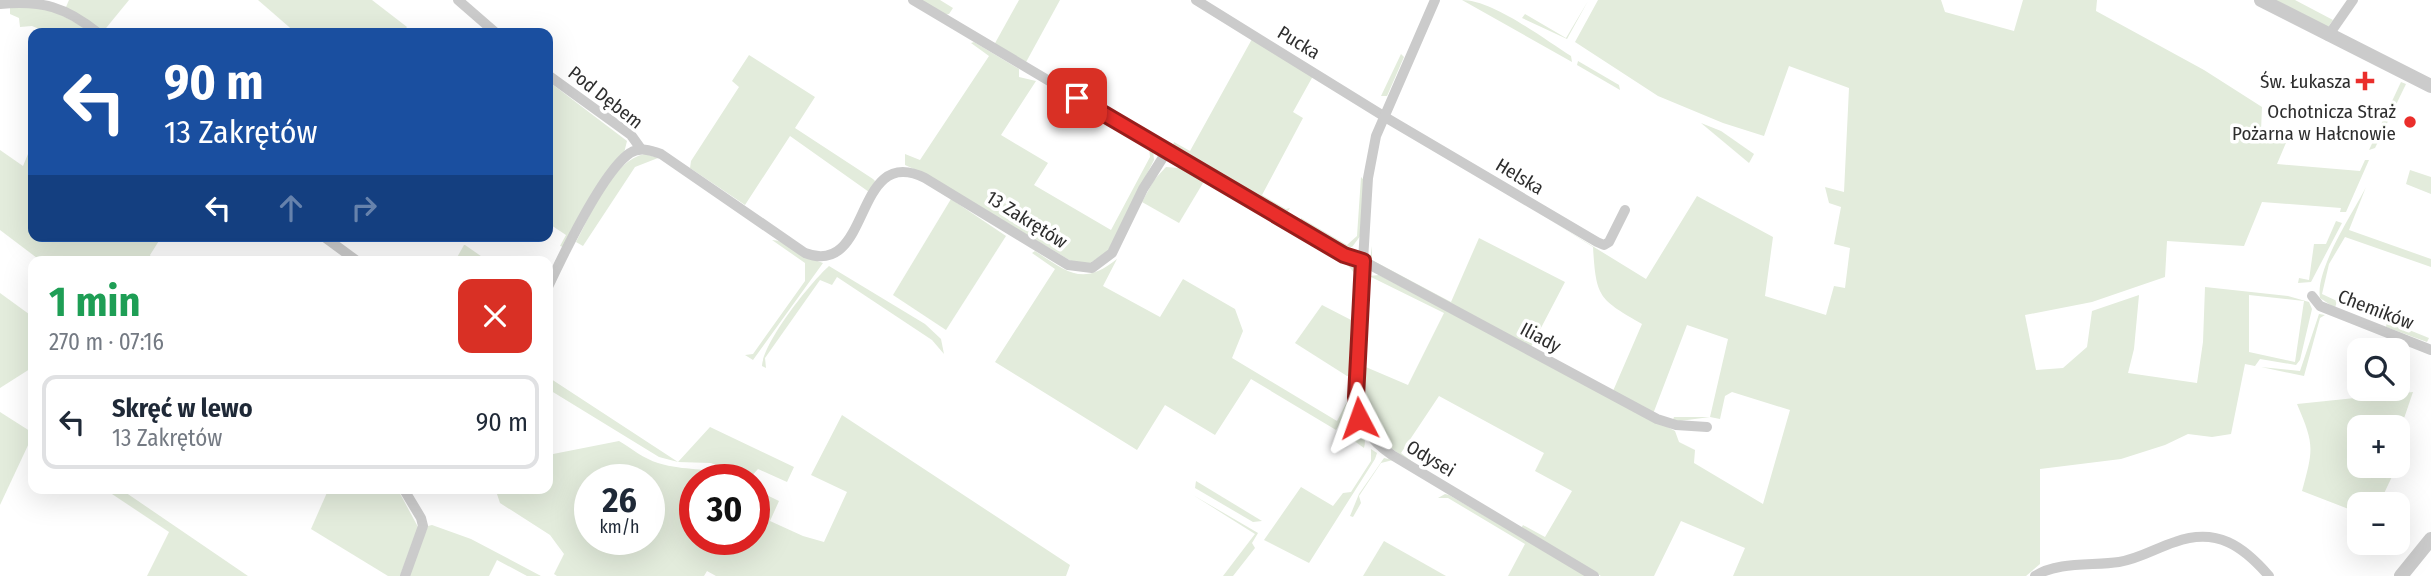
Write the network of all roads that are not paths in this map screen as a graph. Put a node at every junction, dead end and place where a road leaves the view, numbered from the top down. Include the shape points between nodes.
1 (458, 0) edge
2 (913, 0) edge
3 (1196, 0) edge
4 (1434, 0) edge
5 (2261, 0) edge
6 (2353, 0) edge
7 (0, 4) edge
8 (90, 28) edge
9 (490, 28) edge
10 (2328, 36) junction
11 (553, 79) edge
12 (2431, 86) edge
13 (1383, 115) junction
14 (640, 149) junction
15 (1167, 151) junction
16 (1625, 210) dead end
17 (331, 242) edge
18 (350, 256) edge
19 (1363, 261) junction
20 (553, 278) edge
21 (2312, 296) dead end
22 (2431, 350) edge
23 (1707, 427) dead end
24 (407, 494) edge
25 (2431, 539) edge
26 (405, 576) edge
27 (1594, 576) edge
28 (2035, 576) edge
29 (2269, 576) edge
30 (2401, 576) edge

1 - 9 street
2 - 15 street
3 - 13 street, Pucka
4 - 13 street
5 - 10 street
6 - 10 street
7 - 8 street via 37,1 54,5
10 - 12 street
11 - 14 street, Pod Dębem via 631,135
13 - 16 street, Helska via 1600,244 1609,242
13 - 19 street via 1369,171
14 - 15 street, 13 Zakrętów via 661,154 813,256 837,254 881,180 908,170 1068,265 1086,269 1112,253
14 - 20 street via 613,171
15 - 19 street via 1344,255
17 - 18 street
19 - 23 street, Iliady via 1657,419
19 - 27 street, Odysei via 1356,397 1368,435 1392,456
21 - 22 street, Chemików via 2320,306
24 - 26 street via 423,526
25 - 30 street
28 - 29 street via 2053,569 2122,562 2178,541 2200,538 2242,547

